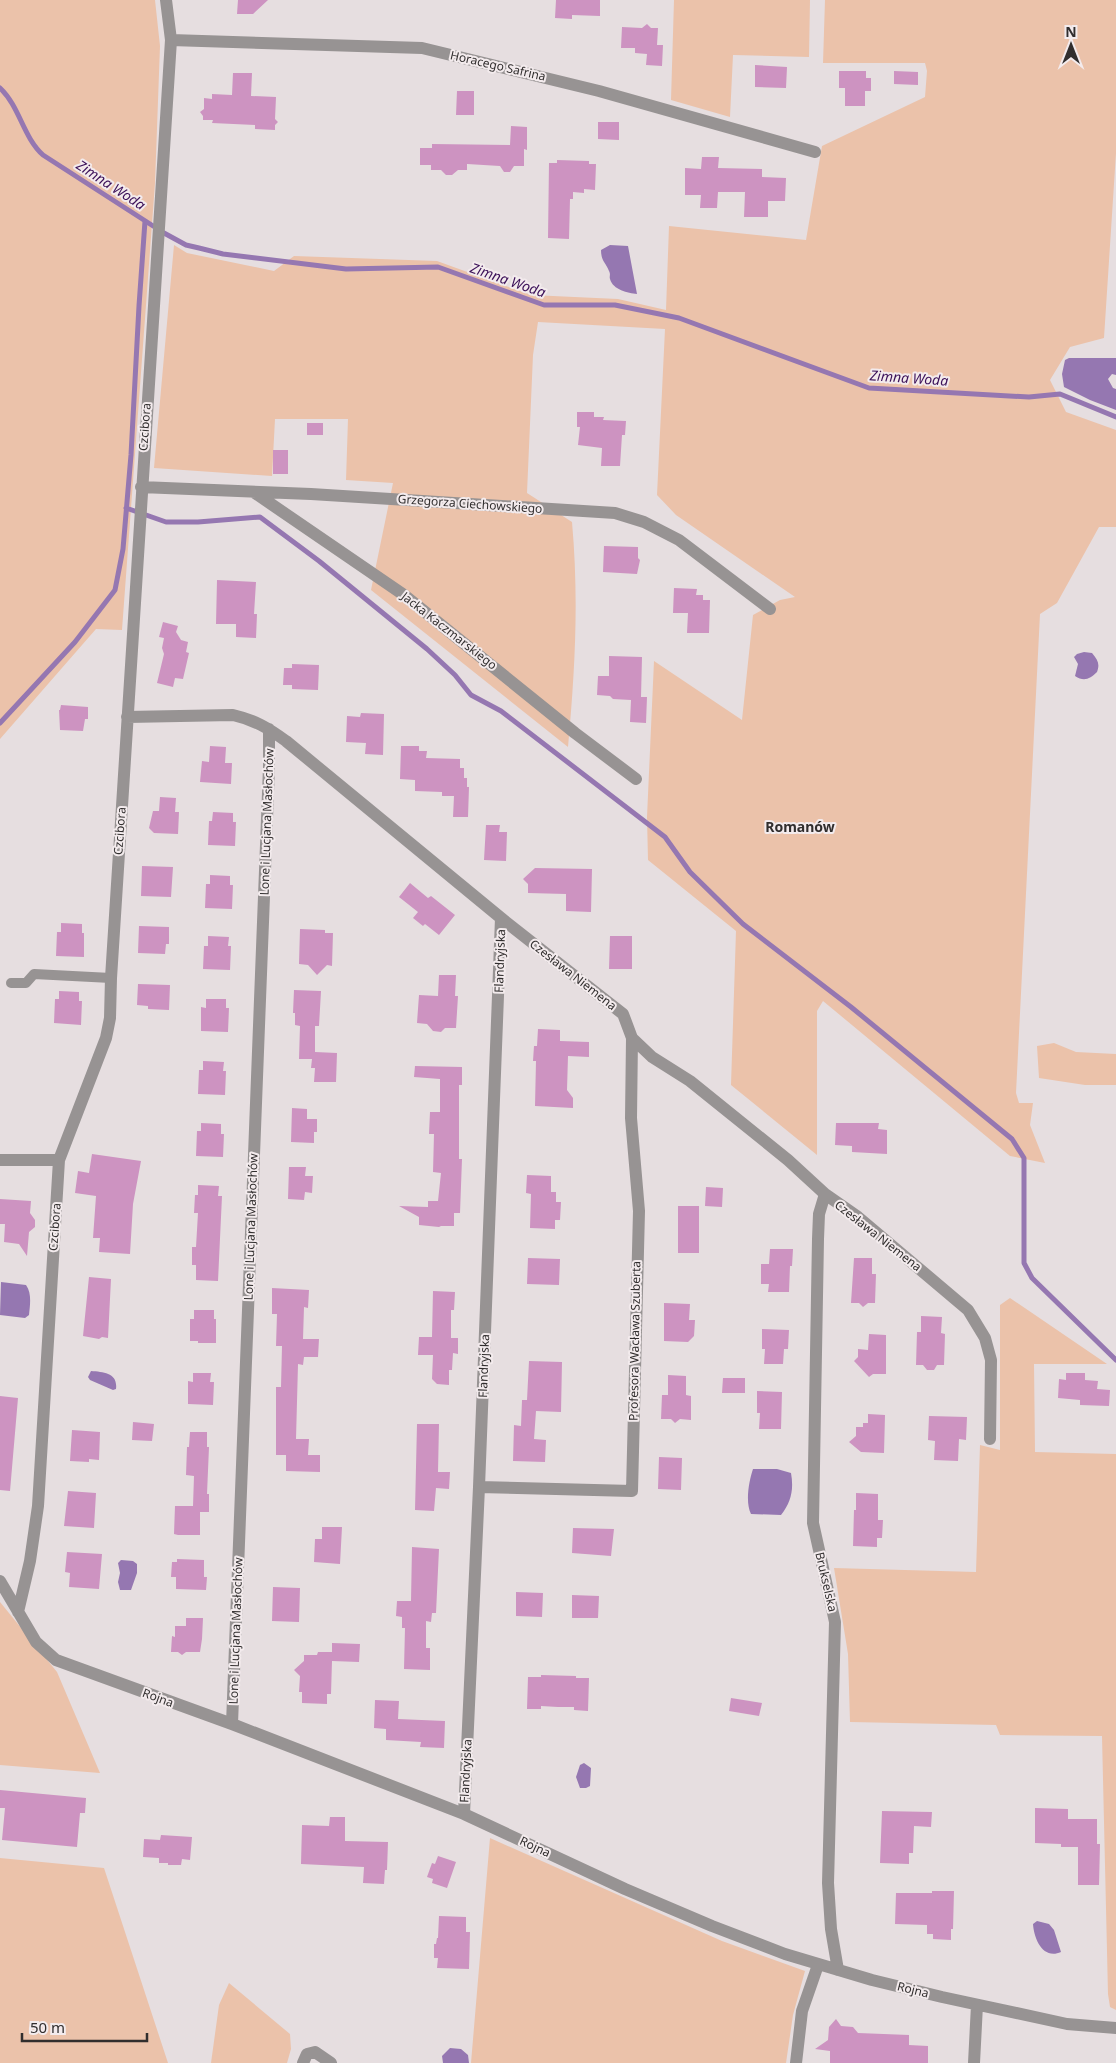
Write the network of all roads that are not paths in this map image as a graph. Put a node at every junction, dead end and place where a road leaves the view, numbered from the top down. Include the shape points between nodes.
1 (166, 0) edge
2 (171, 40) junction
3 (815, 152) dead end
4 (141, 487) junction
5 (255, 493) junction
6 (770, 609) dead end
7 (127, 717) junction
8 (269, 729) junction
9 (636, 779) dead end
10 (502, 918) junction
11 (111, 978) junction
12 (11, 983) dead end
13 (632, 1038) junction
14 (0, 1160) edge
15 (59, 1160) junction
16 (825, 1194) junction
17 (990, 1439) dead end
18 (479, 1487) junction
19 (0, 1581) edge
20 (18, 1612) junction
21 (232, 1724) junction
22 (464, 1814) junction
23 (818, 1965) junction
24 (838, 1970) junction
25 (977, 2005) junction
26 (1116, 2028) edge
27 (303, 2063) edge
28 (331, 2063) edge
29 (796, 2063) edge
30 (974, 2063) edge

1 - 2 street, Czcibora
2 - 3 street, Horacego Safrina via 422,48 599,90
2 - 4 street, Czcibora
4 - 5 street, Grzegorza Ciechowskiego
4 - 7 street, Czcibora
5 - 6 street, Grzegorza Ciechowskiego via 615,513 644,522 679,540
5 - 9 street, Jacka Kaczmarskiego via 404,596
7 - 8 street, Czesława Niemena via 233,715
7 - 11 street, Czcibora
8 - 10 street, Czesława Niemena
8 - 21 street, Lone i Lucjana Masłochów
10 - 13 street, Czesława Niemena via 623,1014
10 - 18 street, Flandryjska
11 - 12 lane via 34,974 26,983
11 - 15 street, Czcibora via 106,1038
13 - 16 street, Czesława Niemena via 652,1057 690,1081 788,1160
13 - 18 street, Profesora Wacława Szuberta via 632,1118 639,1211 632,1492
14 - 15 street
15 - 20 street, Czcibora via 38,1506
16 - 17 street, Czesława Niemena via 858,1217 968,1310 985,1338 991,1360
16 - 24 street, Brukselska via 818,1239 813,1522 835,1622 828,1883
18 - 22 street, Flandryjska
19 - 20 street, Rojna
20 - 21 street, Rojna via 42,1649 56,1660
21 - 22 street, Rojna
22 - 23 street, Rojna via 689,1916
23 - 24 street, Rojna
23 - 29 street via 802,2011
24 - 25 street, Rojna
25 - 26 street, Rojna via 1067,2024
25 - 30 street
27 - 28 street via 307,2054 315,2052

